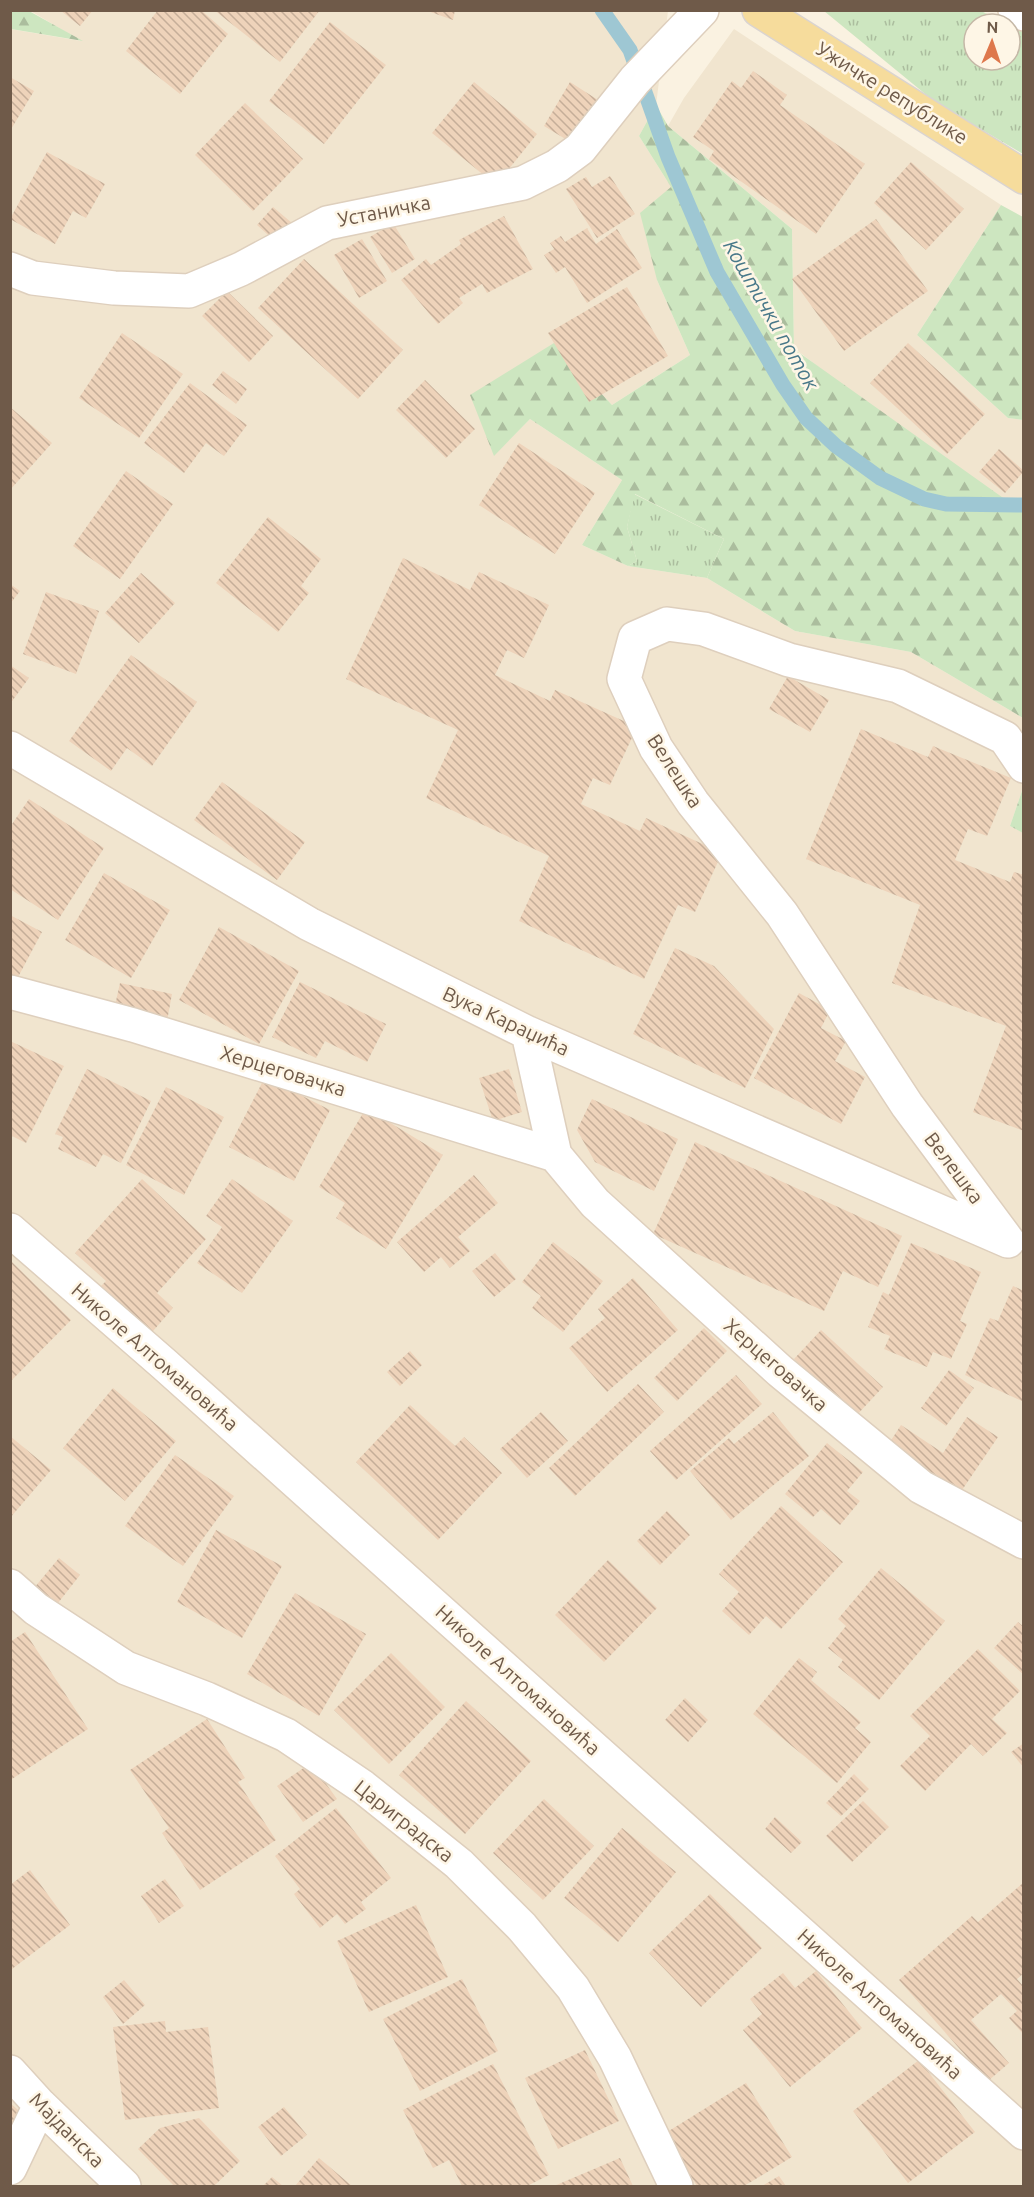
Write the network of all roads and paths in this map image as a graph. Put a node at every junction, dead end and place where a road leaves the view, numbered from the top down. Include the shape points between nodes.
1 (702, 10) edge
2 (759, 10) edge
3 (1015, 10) edge
4 (1023, 14) edge
5 (1023, 177) edge
6 (10, 269) edge
7 (10, 748) edge
8 (1023, 766) edge
9 (10, 992) edge
10 (528, 1033) junction
11 (555, 1155) junction
12 (10, 1230) edge
13 (1016, 1244) edge
14 (1023, 1542) edge
15 (10, 1586) edge
16 (10, 2072) edge
17 (40, 2105) junction
18 (1023, 2133) edge
19 (10, 2168) edge
20 (124, 2187) edge
21 (676, 2187) edge

1 - 6 street, Устаничка via 634,80 580,149 523,183 327,223 241,269 189,291 114,288 33,278
2 - 5 main road, Ужичке републике
3 - 4 street
7 - 10 street, Вука Караџића via 309,924
8 - 13 street, Велешка via 1005,738 898,686 789,660 704,628 667,624 635,638 624,679 657,748 693,803 782,915 907,1105
9 - 11 street, Херцеговачка via 133,1025
10 - 11 street, Херцеговачка
10 - 13 street, Вука Караџића
11 - 14 street, Херцеговачка via 595,1203 798,1385 921,1487
12 - 18 street, Николе Алтомановића
15 - 21 street, Цариградска via 36,1609 126,1668 286,1735 363,1787 459,1864 522,1927 573,1988 615,2058
16 - 17 street, Мајданска
17 - 19 street
17 - 20 street, Мајданска

